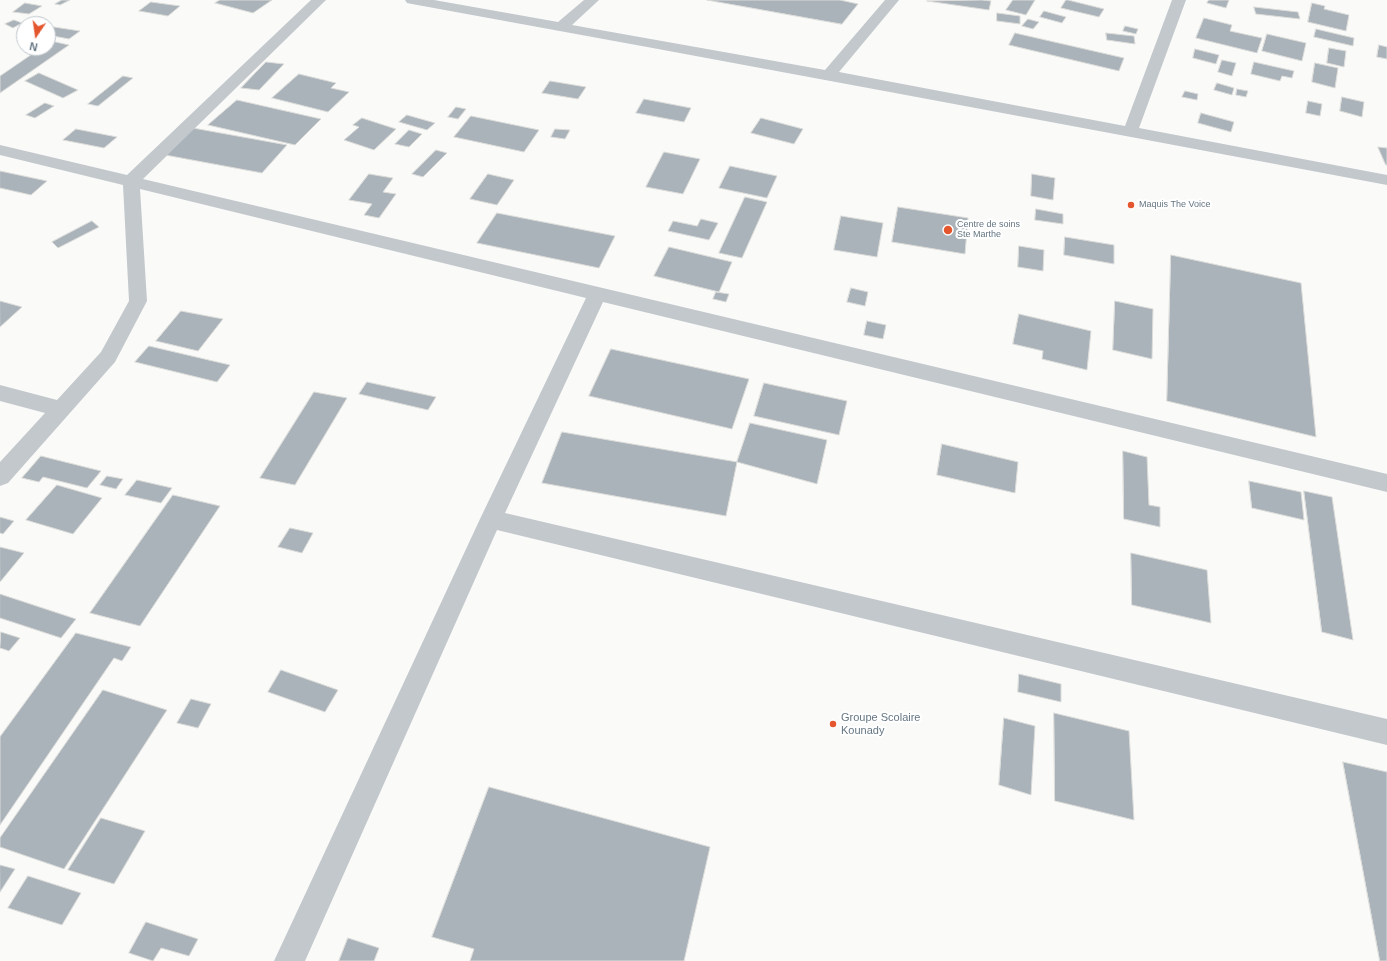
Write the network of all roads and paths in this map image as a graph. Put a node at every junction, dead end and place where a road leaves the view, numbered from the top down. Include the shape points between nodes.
1 (319, 0) edge
2 (412, 0) edge
3 (592, 0) edge
4 (892, 0) edge
5 (1179, 0) edge
6 (560, 28) junction
7 (829, 75) junction
8 (1130, 132) junction
9 (0, 150) edge
10 (1387, 180) edge
11 (131, 181) junction
12 (597, 295) junction
13 (0, 393) edge
14 (61, 409) junction
15 (0, 477) edge
16 (1387, 483) edge
17 (491, 519) junction
18 (1387, 732) edge
19 (289, 961) edge

1 - 11 street
2 - 6 street
3 - 6 street
4 - 7 street
5 - 8 street
6 - 7 street
7 - 8 street
8 - 10 street
9 - 11 street
11 - 12 street
11 - 14 street via 138,301 108,357
12 - 16 street
12 - 17 street
13 - 14 street
14 - 15 street
17 - 18 street
17 - 19 street

